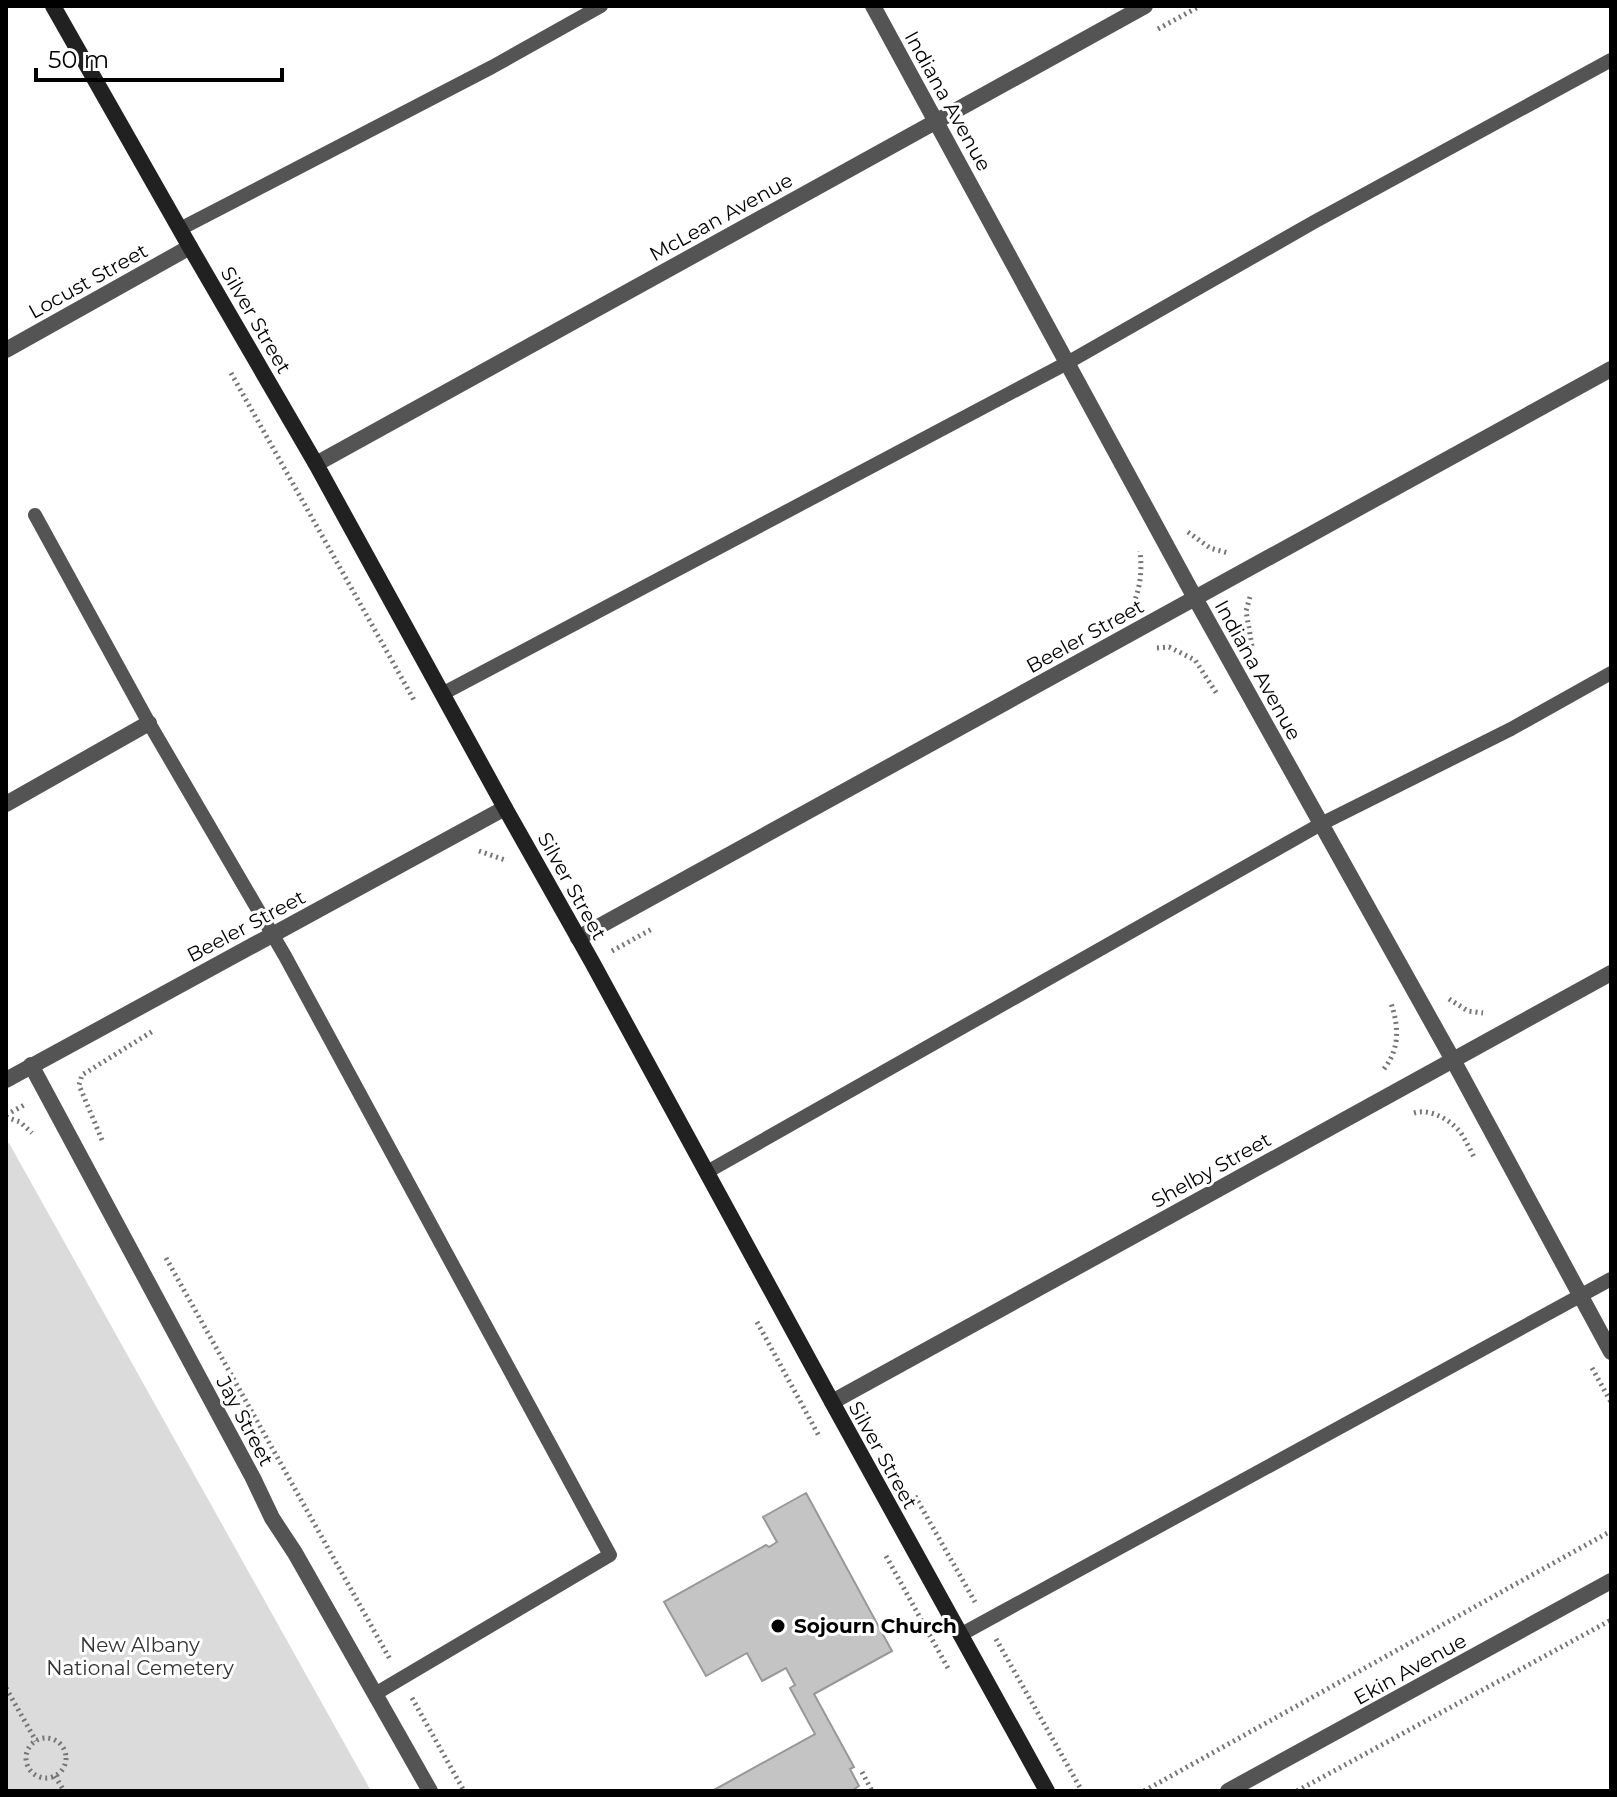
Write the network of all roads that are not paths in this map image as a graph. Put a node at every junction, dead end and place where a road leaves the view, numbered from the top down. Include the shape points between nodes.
1 (53, 6) edge
2 (601, 6) edge
3 (873, 6) edge
4 (1145, 6) edge
5 (1611, 60) edge
6 (936, 120) junction
7 (180, 229) junction
8 (190, 247) junction
9 (6, 350) edge
10 (1067, 363) junction
11 (1611, 369) edge
12 (316, 464) junction
13 (35, 515) dead end
14 (1195, 598) junction
15 (1611, 673) edge
16 (442, 694) junction
17 (149, 723) junction
18 (6, 804) edge
19 (505, 808) junction
20 (1321, 824) junction
21 (272, 935) junction
22 (578, 938) junction
23 (1611, 973) edge
24 (1453, 1060) junction
25 (31, 1065) junction
26 (6, 1080) edge
27 (707, 1172) junction
28 (1611, 1279) edge
29 (1581, 1296) junction
30 (1611, 1352) edge
31 (832, 1402) junction
32 (1611, 1581) edge
33 (960, 1635) junction
34 (375, 1694) junction
35 (430, 1791) edge
36 (1047, 1791) edge
37 (1228, 1791) edge

1 - 7 main road, Silver Street
2 - 7 lane
3 - 6 street, Indiana Avenue
4 - 6 street, McLean Avenue
5 - 10 lane
6 - 10 street, Indiana Avenue
6 - 12 street, McLean Avenue
7 - 8 main road, Silver Street
8 - 9 street, Locust Street
8 - 12 main road, Silver Street
10 - 14 street, Indiana Avenue
10 - 16 lane
11 - 14 street, Beeler Street
12 - 16 main road, Silver Street
13 - 17 lane
14 - 20 street, Indiana Avenue
14 - 22 street, Beeler Street
15 - 20 lane
16 - 19 main road, Silver Street
17 - 18 street
17 - 21 lane
19 - 21 street, Beeler Street
19 - 22 main road, Silver Street
20 - 24 street, Indiana Avenue
20 - 27 lane
21 - 25 street, Beeler Street
21 - 34 lane via 610,1555
22 - 27 main road, Silver Street
23 - 24 street, Shelby Street
24 - 29 street, Indiana Avenue
24 - 31 street, Shelby Street
25 - 26 street, Beeler Street
25 - 34 street, Jay Street via 272,1518
27 - 31 main road, Silver Street
28 - 29 lane
29 - 30 street, Indiana Avenue
29 - 33 lane
31 - 33 main road, Silver Street
32 - 37 street, Ekin Avenue
33 - 36 main road, Silver Street
34 - 35 street, Jay Street

